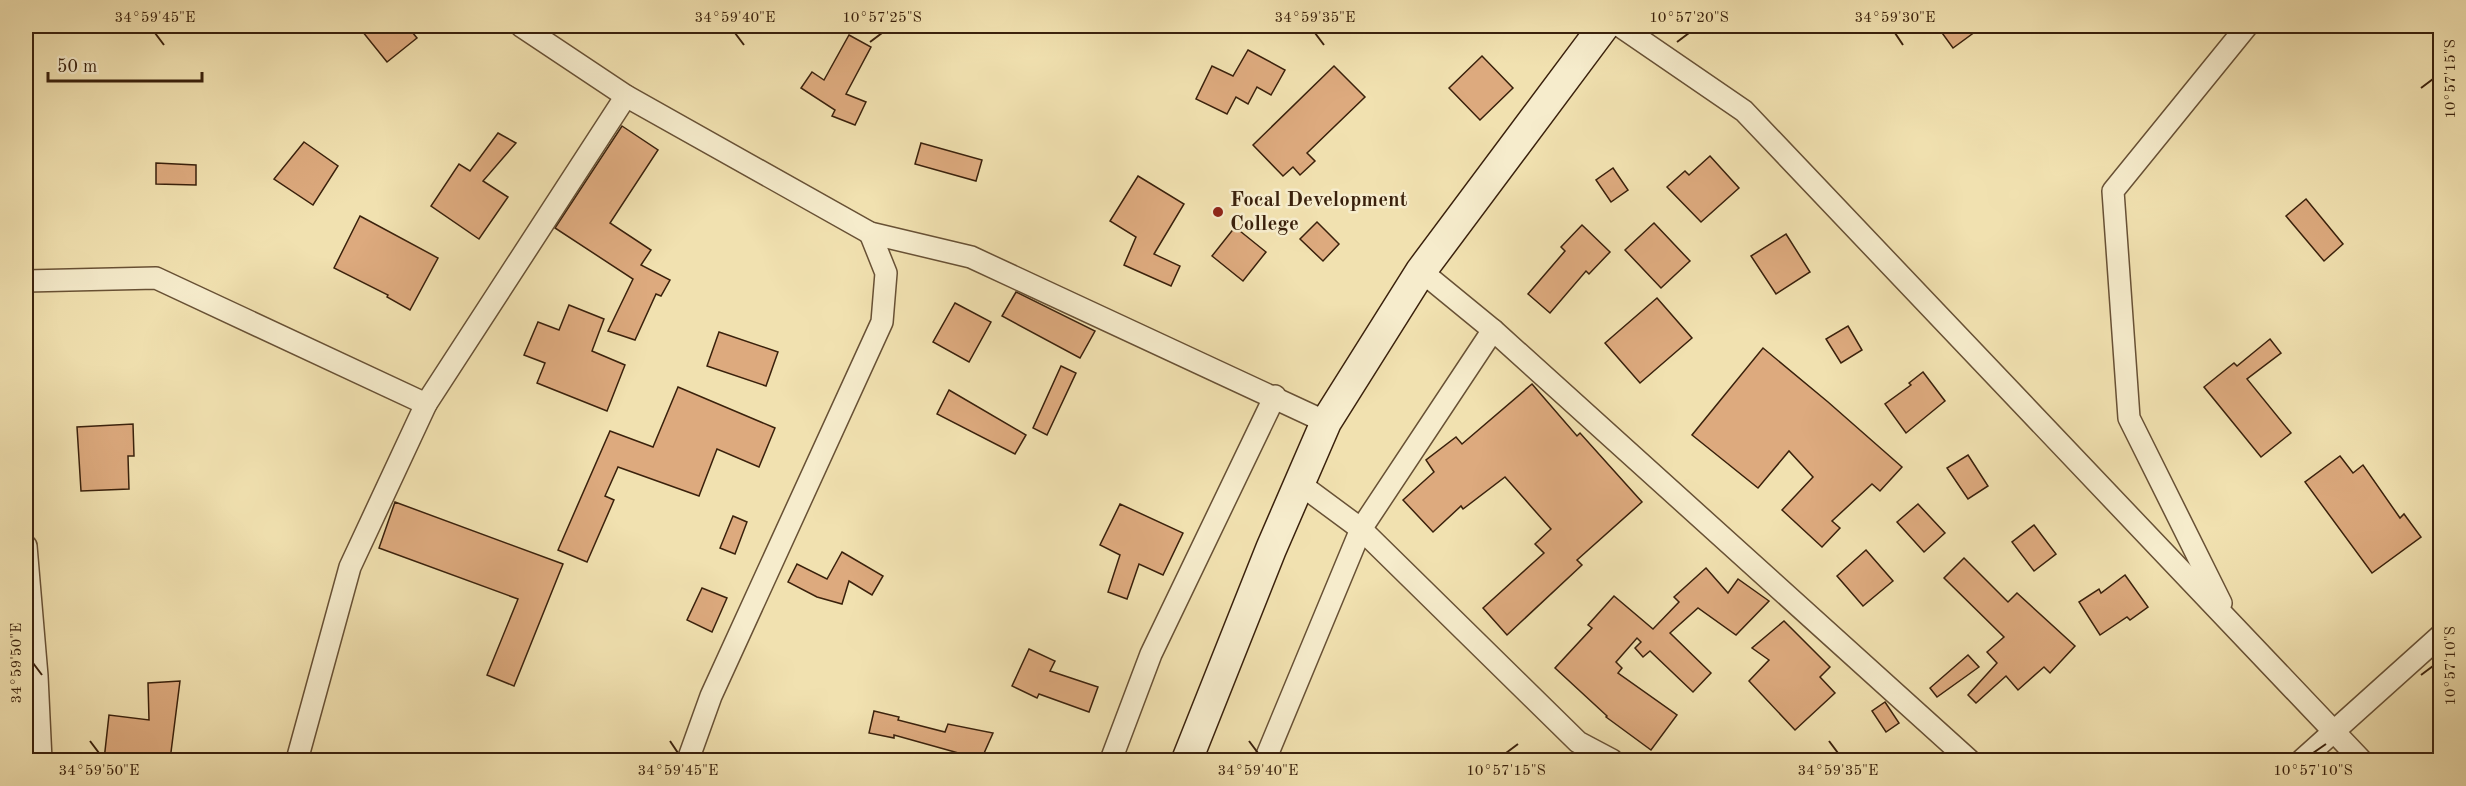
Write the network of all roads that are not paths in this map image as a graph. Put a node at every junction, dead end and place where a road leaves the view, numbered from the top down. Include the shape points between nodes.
1 (521, 26) edge
2 (1604, 26) edge
3 (1620, 26) edge
4 (2247, 26) edge
5 (626, 96) junction
6 (870, 234) junction
7 (1421, 271) junction
8 (26, 281) edge
9 (1493, 330) junction
10 (1275, 396) junction
11 (426, 404) junction
12 (1326, 422) junction
13 (1300, 484) junction
14 (1361, 529) junction
15 (26, 546) edge
16 (2232, 626) junction
17 (2440, 636) edge
18 (2334, 733) junction
19 (1574, 751) edge
20 (41, 760) edge
21 (297, 760) edge
22 (688, 760) edge
23 (1111, 760) edge
24 (1187, 760) edge
25 (1265, 760) edge
26 (1612, 760) edge
27 (1969, 760) edge
28 (2302, 760) edge
29 (2361, 760) edge

1 - 5 street
2 - 7 main road
3 - 16 street via 1744,111
4 - 16 street via 2113,191 2129,418
5 - 6 street
5 - 11 street
6 - 10 street via 971,257
6 - 22 street via 886,273 882,322 711,696
7 - 9 street
7 - 12 main road
8 - 11 street via 156,278
9 - 14 street
9 - 27 street
10 - 12 street
10 - 23 street via 1150,654
11 - 21 street via 350,567
12 - 13 main road
13 - 14 street
13 - 24 main road
14 - 19 street
14 - 25 street
15 - 20 street
16 - 18 street
17 - 18 street
18 - 28 street
18 - 29 street
19 - 26 street

